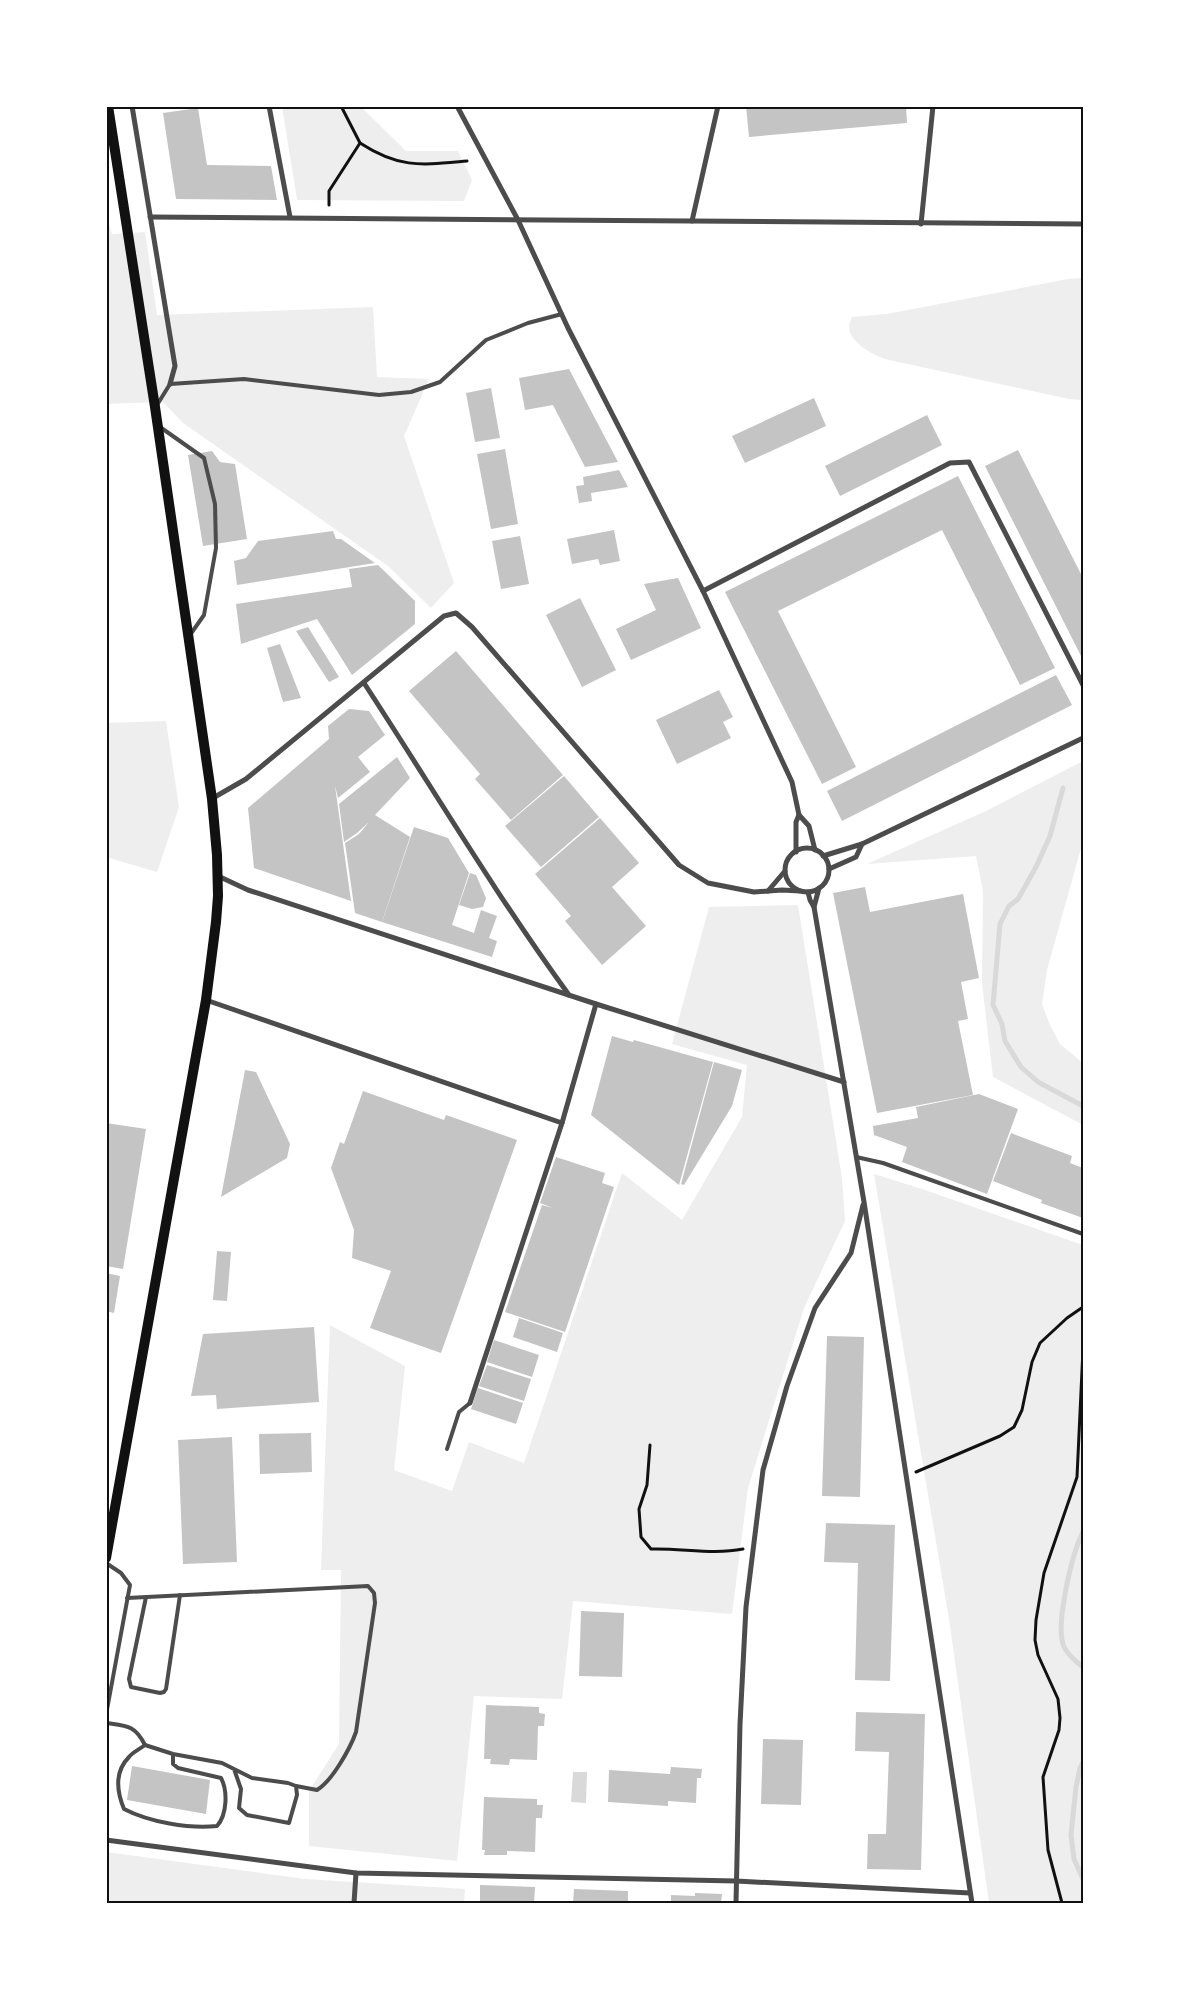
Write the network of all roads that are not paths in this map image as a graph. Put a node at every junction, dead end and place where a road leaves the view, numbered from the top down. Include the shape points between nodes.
1 (108, 106) edge
2 (132, 106) edge
3 (269, 106) edge
4 (457, 106) edge
5 (718, 106) edge
6 (933, 106) edge
7 (106, 127) edge
8 (112, 139) junction
9 (150, 217) junction
10 (290, 217) junction
11 (518, 220) junction
12 (692, 221) junction
13 (921, 224) junction
14 (1083, 224) edge
15 (562, 314) junction
16 (170, 384) junction
17 (155, 407) junction
18 (157, 424) junction
19 (703, 591) junction
20 (189, 637) junction
21 (364, 683) junction
22 (1083, 685) edge
23 (1083, 738) edge
24 (212, 799) junction
25 (799, 815) junction
26 (862, 844) junction
27 (815, 850) junction
28 (796, 852) junction
29 (823, 856) junction
30 (829, 869) junction
31 (785, 870) junction
32 (218, 876) junction
33 (819, 888) junction
34 (768, 891) junction
35 (800, 891) junction
36 (808, 892) junction
37 (814, 907) junction
38 (569, 996) junction
39 (206, 1000) junction
40 (596, 1004) junction
41 (844, 1082) junction
42 (562, 1123) junction
43 (856, 1157) junction
44 (864, 1202) junction
45 (1083, 1234) edge
46 (470, 1403) joint
47 (447, 1449) dead end
48 (106, 1558) edge
49 (106, 1563) edge
50 (180, 1595) junction
51 (146, 1597) junction
52 (127, 1598) junction
53 (106, 1715) edge
54 (106, 1723) edge
55 (145, 1745) junction
56 (173, 1754) junction
57 (234, 1770) junction
58 (296, 1786) junction
59 (106, 1840) edge
60 (356, 1873) junction
61 (736, 1881) junction
62 (970, 1893) junction
63 (354, 1903) edge
64 (736, 1903) edge
65 (972, 1903) edge

1 - 8 main road
2 - 9 street
3 - 10 street
4 - 11 street
5 - 12 street
6 - 13 street
7 - 8 main road
8 - 17 main road
9 - 10 street
9 - 16 street via 174,366
10 - 11 street
11 - 12 street
11 - 15 street
12 - 13 street
13 - 14 street
15 - 16 lane via 486,340 440,382 411,392 379,395 244,380
15 - 19 street
16 - 17 lane
17 - 18 main road
18 - 20 main road
18 - 20 lane via 204,458 216,504 216,548 204,615
19 - 22 street via 950,463 969,462
19 - 25 street via 792,782
20 - 24 main road
21 - 24 street via 246,779
21 - 34 street via 444,616 456,613 472,627 680,865 708,883 754,892
21 - 38 street via 476,860
23 - 26 street
24 - 32 main road
25 - 27 street via 809,826
25 - 28 street
26 - 29 street
26 - 30 street via 856,857
27 - 28 street via 806,848
27 - 29 street
28 - 31 street via 791,855
29 - 30 street
30 - 33 street via 828,877
31 - 34 street
31 - 35 street via 787,879
32 - 38 street via 248,890
32 - 39 main road
33 - 36 street
33 - 37 street
34 - 35 street
35 - 36 street
36 - 37 street
37 - 41 street
38 - 40 street
39 - 42 street
39 - 48 main road
40 - 41 street
40 - 42 street
41 - 43 street
42 - 46 street
43 - 44 street
43 - 45 lane
44 - 61 street via 851,1253 815,1308 762,1470 746,1607
44 - 62 street
46 - 47 lane via 459,1412
49 - 52 lane via 121,1573 130,1586
50 - 51 lane
50 - 51 lane via 166,1689 160,1693 129,1685
50 - 58 lane via 368,1586 374,1593 352,1742 325,1785 318,1790
51 - 52 lane
52 - 53 lane
54 - 55 lane via 129,1726 140,1734
55 - 56 lane
55 - 56 lane via 128,1757 119,1776 117,1792 124,1810 139,1817 165,1822 200,1828 217,1826 225,1798 225,1785 221,1778 178,1768 173,1764
56 - 57 lane via 222,1763
57 - 58 lane via 252,1778
57 - 58 lane via 241,1789 239,1808 247,1815 289,1823 297,1795
59 - 60 street
60 - 61 street
60 - 63 street
61 - 62 street
61 - 64 street
62 - 65 street

